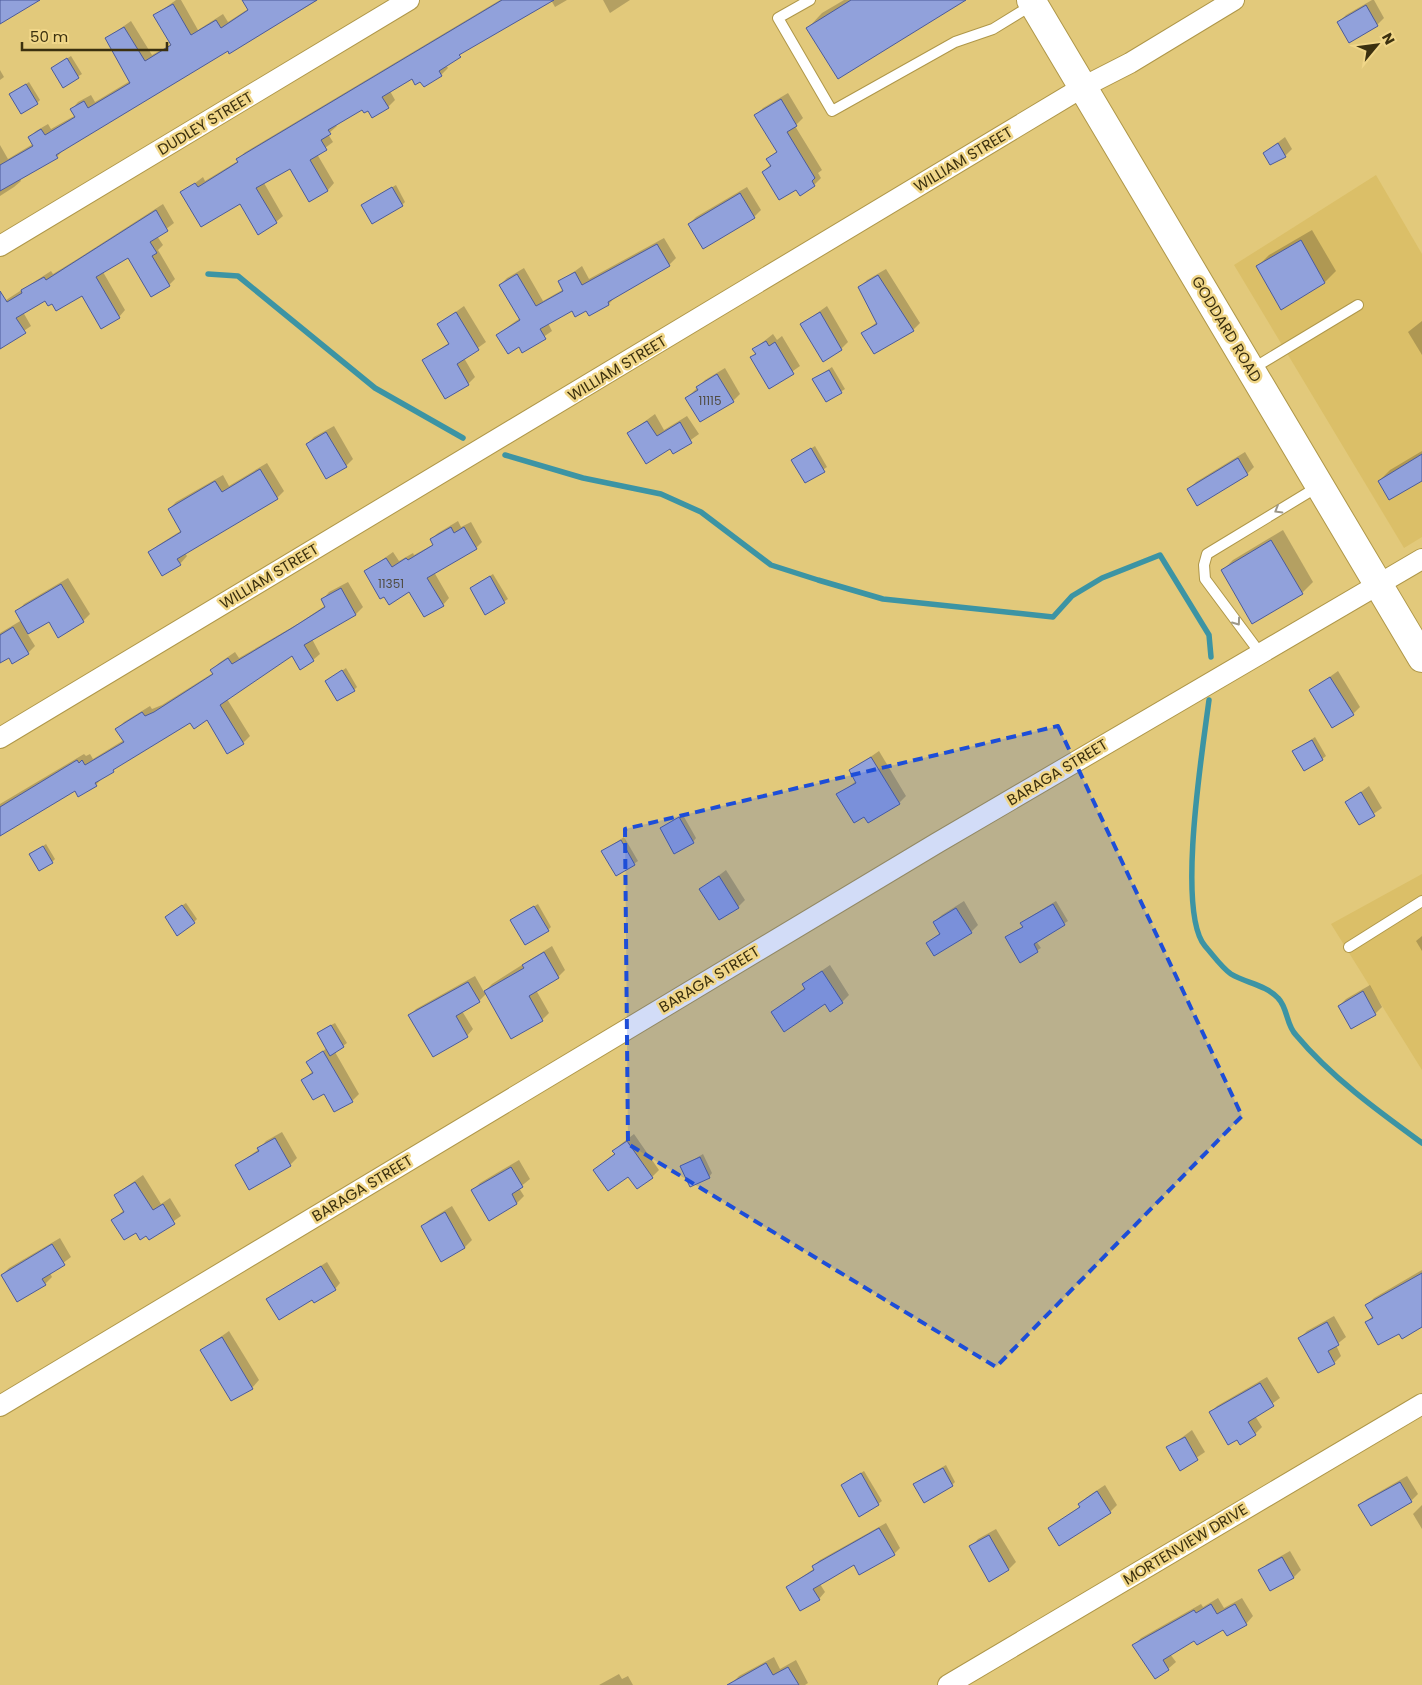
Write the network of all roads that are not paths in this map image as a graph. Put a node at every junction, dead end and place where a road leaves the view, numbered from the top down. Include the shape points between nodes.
1 (410, 0) edge
2 (810, 0) edge
3 (1234, 0) edge
4 (1032, 2) edge
5 (1083, 87) junction
6 (0, 246) edge
7 (1358, 305) dead end
8 (1251, 370) junction
9 (1320, 485) junction
10 (1422, 559) edge
11 (1379, 585) junction
12 (1260, 653) junction
13 (1422, 658) edge
14 (0, 738) edge
15 (1422, 901) edge
16 (1348, 947) dead end
17 (1422, 1404) edge
18 (0, 1406) edge
19 (948, 1685) edge

1 - 6 street, DUDLEY STREET
2 - 4 lane via 778,18 832,111 955,42 993,30
3 - 5 street, WILLIAM STREET via 1130,63
4 - 5 main road, GODDARD ROAD
5 - 8 main road, GODDARD ROAD
5 - 14 street, WILLIAM STREET
7 - 8 lane
8 - 9 main road, GODDARD ROAD
9 - 11 main road, GODDARD ROAD
9 -> 12 lane via 1207,554 1205,579
10 - 11 street, BARAGA STREET
11 - 12 street, BARAGA STREET
11 - 13 main road, GODDARD ROAD
12 - 18 street, BARAGA STREET via 937,843
15 - 16 lane
17 - 19 street, MORTENVIEW DRIVE

